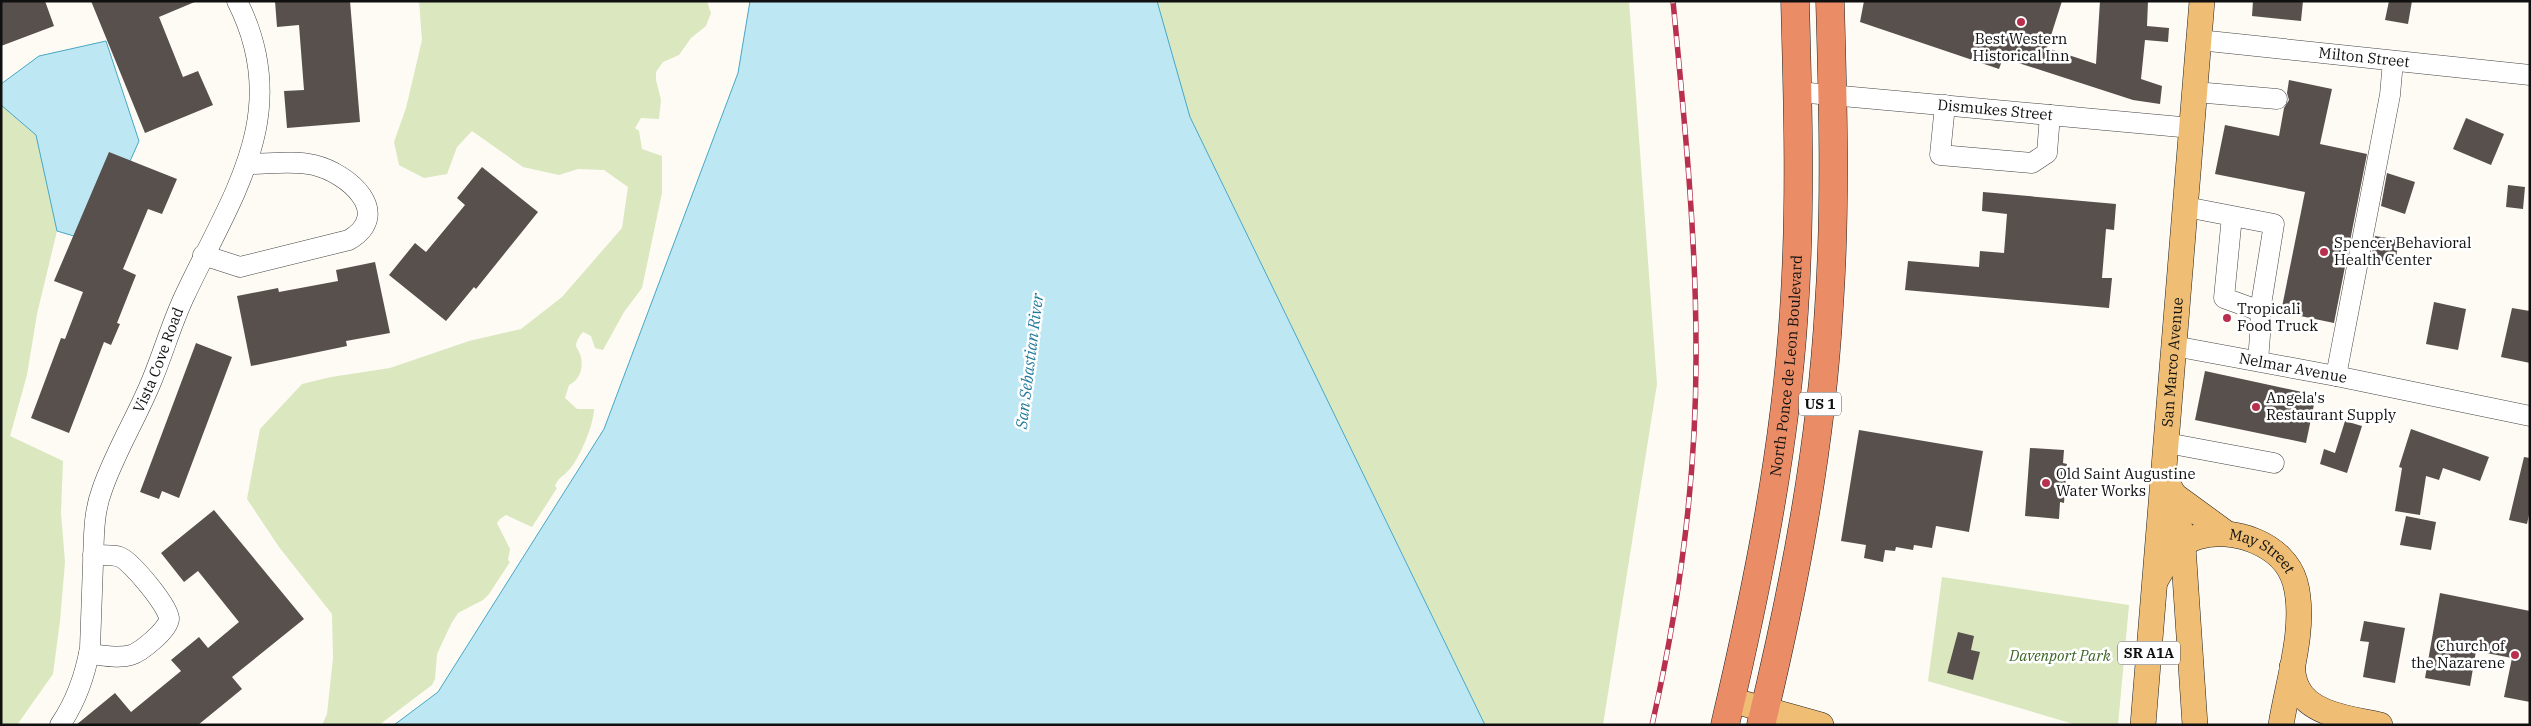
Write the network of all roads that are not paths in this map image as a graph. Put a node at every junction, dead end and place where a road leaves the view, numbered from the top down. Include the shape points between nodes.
1 (237, 1) edge
2 (1795, 1) edge
3 (1830, 1) edge
4 (2202, 1) edge
5 (2199, 40) junction
6 (2393, 61) junction
7 (2530, 75) edge
8 (1798, 92) junction
9 (2195, 92) junction
10 (1833, 95) junction
11 (2277, 99) dead end
12 (1944, 105) junction
13 (2050, 115) junction
14 (2192, 128) junction
15 (248, 164) junction
16 (2186, 207) junction
17 (2232, 216) junction
18 (203, 255) junction
19 (2260, 311) junction
20 (2174, 346) junction
21 (2258, 361) junction
22 (2336, 376) junction
23 (2530, 416) edge
24 (2167, 443) junction
25 (2274, 463) dead end
26 (2169, 486) junction
27 (2226, 533) junction
28 (2183, 546) junction
29 (94, 556) junction
30 (2155, 582) junction
31 (89, 654) junction
32 (2292, 667) junction
33 (1728, 712) edge
34 (1763, 716) edge
35 (2364, 724) edge
36 (60, 725) edge
37 (1821, 725) edge
38 (2143, 725) edge
39 (2195, 725) edge
40 (2281, 725) edge

1 - 15 street, Vista Cove Road via 253,39 260,74 260,108
2 - 8 highway, North Ponce de Leon Boulevard / US 1
3 - 10 highway, US 1
4 - 5 main road, San Marco Avenue
5 - 6 street, Milton Street
5 - 9 main road, San Marco Avenue
6 - 7 street, Milton Street
6 - 22 street via 2390,95
8 - 10 street, Dismukes Street
8 - 33 highway, North Ponce de Leon Boulevard / US 1 via 1799,190 1788,373 1771,507
9 - 11 street
9 - 14 main road, San Marco Avenue
10 - 12 street, Dismukes Street
10 - 34 highway, US 1 via 1832,244 1824,376 1808,504
12 - 13 street, Dismukes Street
12 - 13 street via 1940,155 1959,157 2032,163 2047,153
13 - 14 street, Dismukes Street
14 - 16 main road, San Marco Avenue
15 - 18 street, Vista Cove Road
15 - 18 street via 312,164 344,176 368,204 366,224 360,234 349,240 240,267
16 - 17 street
16 - 20 main road, San Marco Avenue
17 - 19 street via 2224,298
17 - 19 street via 2274,224
18 - 29 street, Vista Cove Road via 176,314 149,388 101,491 94,525
19 - 21 street
20 - 21 street, Nelmar Avenue
20 - 24 main road, San Marco Avenue
21 - 22 street, Nelmar Avenue
22 - 23 street, Nelmar Avenue
24 - 25 street
24 - 26 main road, San Marco Avenue
26 - 27 main road
26 - 28 main road
26 - 30 main road, San Marco Avenue
27 - 28 main road, May Street via 2196,537
27 - 32 main road, May Street via 2255,541 2289,566 2299,604
28 - 30 main road, May Street via 2166,562
28 - 39 main road
29 - 31 street, Vista Cove Road
29 - 31 street via 121,557 130,564 166,609 169,619 156,638 132,655
30 - 38 main road, San Marco Avenue / SR A1A
31 - 36 street, Vista Cove Road via 80,690
32 - 35 main road, May Street via 2297,687 2311,704
32 - 40 main road, May Street
33 - 34 main road
34 - 37 main road

